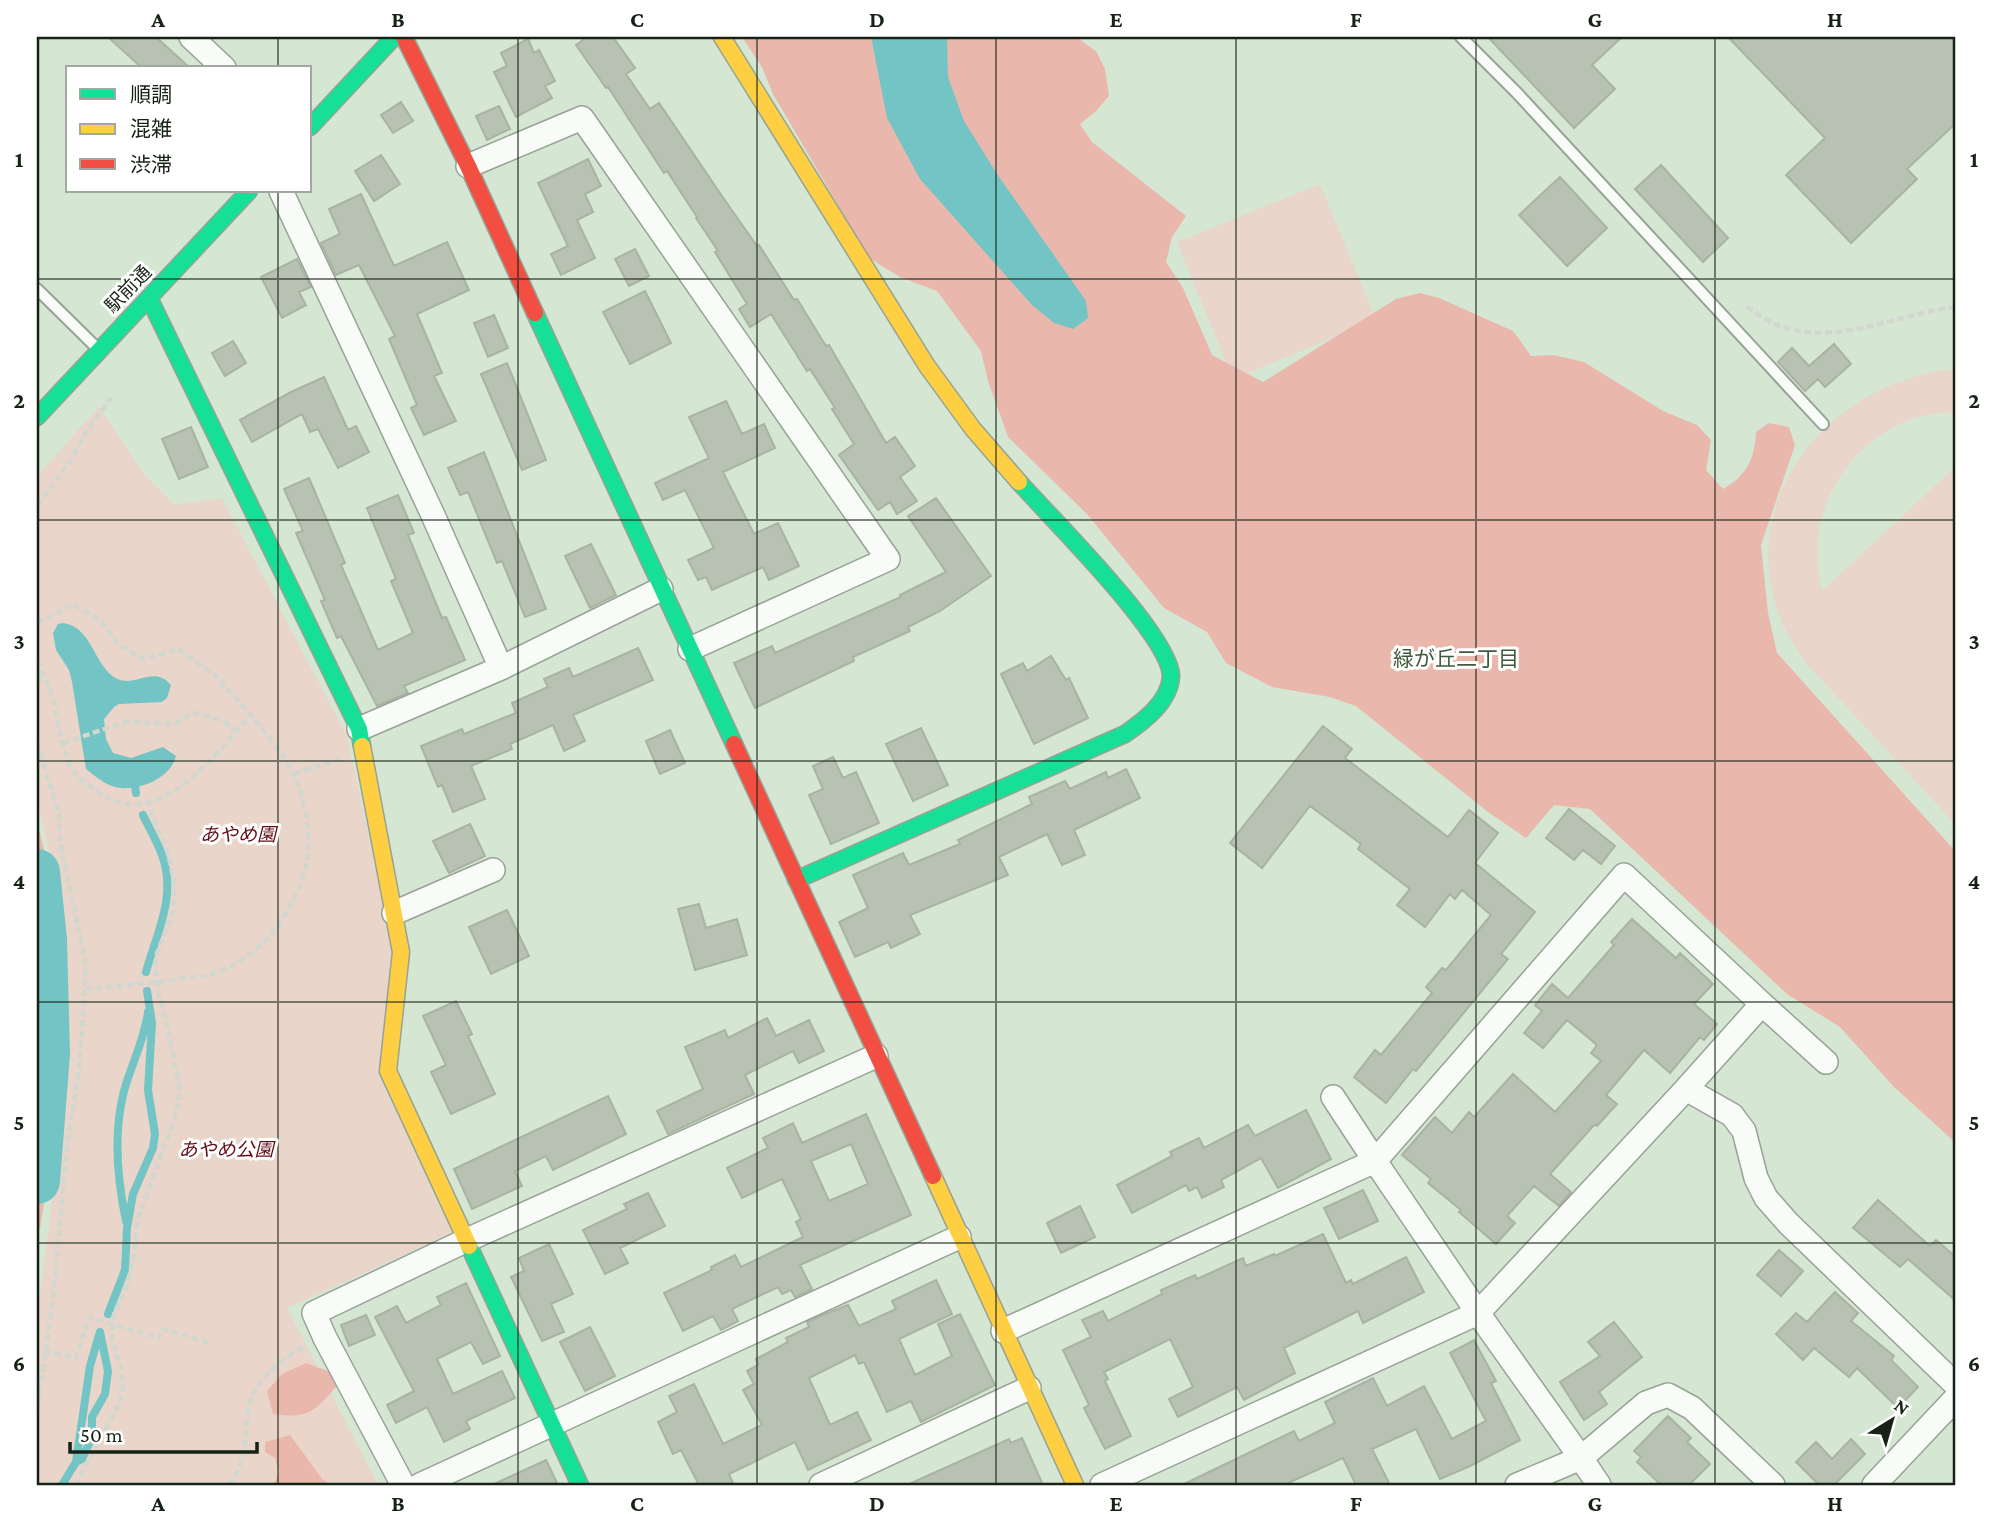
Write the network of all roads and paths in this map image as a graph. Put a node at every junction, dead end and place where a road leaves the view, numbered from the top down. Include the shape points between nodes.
1 (191, 37) edge
2 (394, 37) edge
3 (404, 37) edge
4 (722, 37) edge
5 (1461, 37) edge
6 (222, 66) edge
7 (312, 125) edge
8 (468, 166) junction
9 (248, 192) edge
10 (281, 192) edge
11 (37, 289) edge
12 (149, 298) junction
13 (1747, 307) dead end
14 (1956, 307) edge
15 (99, 350) junction
16 (111, 398) dead end
17 (37, 418) edge
18 (1823, 424) dead end
19 (37, 506) edge
20 (661, 589) junction
21 (37, 622) edge
22 (690, 649) junction
23 (37, 660) edge
24 (502, 668) junction
25 (42, 672) junction
26 (37, 683) edge
27 (251, 715) junction
28 (235, 731) junction
29 (361, 741) junction
30 (37, 743) edge
31 (63, 743) junction
32 (294, 774) junction
33 (149, 803) junction
34 (493, 870) dead end
35 (796, 880) junction
36 (394, 913) junction
37 (85, 989) junction
38 (1762, 1004) junction
39 (876, 1056) junction
40 (1826, 1062) dead end
41 (1686, 1089) junction
42 (1332, 1097) dead end
43 (1375, 1161) junction
44 (959, 1237) junction
45 (467, 1240) junction
46 (1478, 1313) junction
47 (1003, 1331) junction
48 (325, 1338) junction
49 (213, 1344) dead end
50 (44, 1351) junction
51 (1956, 1385) edge
52 (1028, 1388) junction
53 (1956, 1398) edge
54 (37, 1411) edge
55 (553, 1425) junction
56 (1581, 1458) junction
57 (75, 1485) edge
58 (229, 1485) edge
59 (403, 1485) edge
60 (420, 1485) edge
61 (580, 1485) edge
62 (821, 1485) edge
63 (1075, 1485) edge
64 (1102, 1485) edge
65 (1517, 1485) edge
66 (1599, 1485) edge
67 (1773, 1485) edge
68 (1874, 1485) edge

1 - 6 street
2 - 7 street
3 - 8 street
4 - 35 street via 942,388 1130,607 1170,667 1161,701 1125,734
5 - 18 lane
8 - 20 street
8 - 22 street via 582,118 888,559
9 - 12 street, 駅前通
10 - 24 street
11 - 15 lane
12 - 15 street, 駅前通
12 - 29 street
13 - 14 path via 1778,326 1830,333
15 - 17 street, 駅前通
16 - 19 path
20 - 22 street
20 - 24 street
21 - 27 path via 73,604 102,622 118,644 143,659 178,649 215,675
22 - 35 street
23 - 25 path
24 - 29 street
25 - 26 path
25 - 31 path via 51,690
27 - 28 path
27 - 32 path
28 - 31 path via 225,722 198,713 176,724 125,722
28 - 33 path via 180,787
29 - 32 path
29 - 36 street
30 - 37 path via 59,813 85,959
31 - 33 path via 74,772 104,796 125,804
32 - 37 path via 303,803 307,859 300,886 284,915 254,952 211,975
33 - 57 path via 174,881 174,910 155,965 180,1090 175,1118 137,1221 128,1284 114,1314 112,1340 123,1388 119,1404
34 - 36 street
35 - 39 street
36 - 45 street via 401,952 388,1071
37 - 50 path
38 - 40 street
38 - 41 street
38 - 43 street via 1624,875
39 - 44 street
39 - 45 street
41 - 46 street
41 - 51 street via 1732,1115 1744,1131 1766,1198
42 - 43 street
43 - 46 street
43 - 47 street
44 - 47 street
44 - 55 street
45 - 48 street via 314,1313
45 - 55 street
46 - 56 street
46 - 64 street
47 - 52 street
48 - 58 path via 288,1355 262,1382 249,1402 244,1459
48 - 59 street
49 - 50 path via 162,1329 159,1338 89,1317 76,1358
50 - 54 path
52 - 62 street
52 - 63 street
53 - 68 street
55 - 60 street
55 - 61 street
56 - 65 street
56 - 66 street
56 - 67 street via 1646,1403 1668,1395 1692,1408

